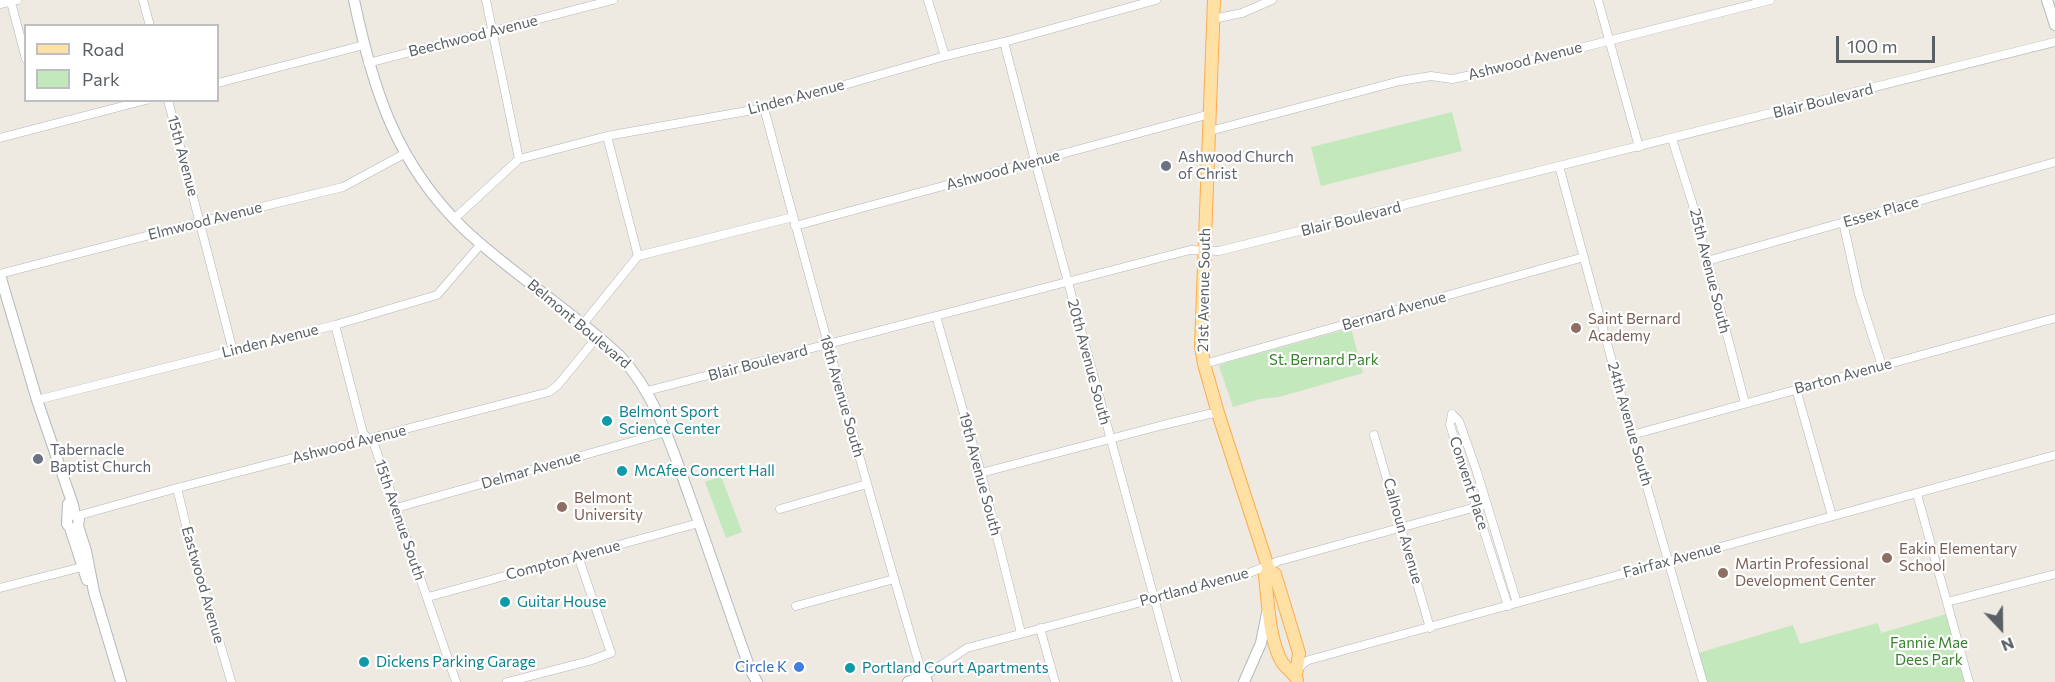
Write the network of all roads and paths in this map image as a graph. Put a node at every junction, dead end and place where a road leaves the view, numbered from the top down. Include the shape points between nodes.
1 (143, 0) edge
2 (354, 0) edge
3 (486, 0) edge
4 (613, 0) edge
5 (928, 0) edge
6 (1156, 0) edge
7 (1214, 0) edge
8 (1272, 0) edge
9 (1599, 0) edge
10 (1770, 0) edge
11 (2047, 0) edge
12 (14, 1) edge
13 (0, 4) edge
14 (1214, 19) junction
15 (2054, 20) edge
16 (149, 24) edge
17 (493, 31) junction
18 (1610, 40) junction
19 (1004, 42) junction
20 (2055, 42) edge
21 (364, 45) junction
22 (24, 49) edge
23 (945, 56) junction
24 (368, 63) junction
25 (219, 83) edge
26 (138, 102) edge
27 (169, 102) edge
28 (764, 108) junction
29 (1210, 114) junction
30 (1210, 131) junction
31 (607, 136) junction
32 (0, 138) edge
33 (1672, 139) junction
34 (1639, 147) junction
35 (404, 154) junction
36 (519, 159) junction
37 (1035, 161) junction
38 (2055, 162) edge
39 (1559, 166) junction
40 (793, 217) junction
41 (454, 219) junction
42 (200, 222) junction
43 (1843, 222) junction
44 (795, 226) junction
45 (481, 243) junction
46 (1204, 251) junction
47 (638, 256) junction
48 (1584, 257) junction
49 (1707, 261) junction
50 (0, 275) edge
51 (1067, 281) junction
52 (936, 316) junction
53 (2055, 318) edge
54 (583, 324) junction
55 (335, 325) junction
56 (598, 336) junction
57 (827, 344) junction
58 (233, 351) junction
59 (1204, 364) junction
60 (1882, 366) junction
61 (1796, 389) junction
62 (647, 392) junction
63 (37, 400) junction
64 (1745, 403) junction
65 (1218, 413) junction
66 (666, 432) junction
67 (1374, 435) dead end
68 (1632, 435) junction
69 (369, 439) junction
70 (1110, 439) junction
71 (2055, 454) edge
72 (981, 473) junction
73 (867, 484) junction
74 (177, 488) junction
75 (1917, 494) junction
76 (1487, 504) junction
77 (1478, 507) junction
78 (396, 508) junction
79 (780, 509) dead end
80 (1832, 516) junction
81 (74, 520) junction
82 (699, 523) junction
83 (1402, 526) junction
84 (578, 556) junction
85 (1668, 561) junction
86 (82, 567) junction
87 (1268, 568) junction
88 (2055, 574) edge
89 (894, 579) junction
90 (0, 588) edge
91 (94, 592) junction
92 (428, 597) junction
93 (1154, 598) junction
94 (1947, 602) junction
95 (1517, 603) junction
96 (796, 606) dead end
97 (1268, 606) junction
98 (1508, 606) junction
99 (1040, 628) junction
100 (1430, 628) junction
101 (1021, 633) junction
102 (926, 679) edge
103 (1294, 680) edge
104 (231, 681) edge
105 (121, 682) edge
106 (456, 682) edge
107 (507, 682) edge
108 (757, 682) edge
109 (908, 682) edge
110 (1055, 682) edge
111 (1177, 682) edge
112 (1244, 682) edge
113 (1703, 682) edge
114 (1969, 682) edge

1 - 16 street
2 - 21 street, Belmont Boulevard
3 - 17 street
4 - 17 street, Beechwood Avenue
5 - 23 street
6 - 19 street, Linden Avenue
7 - 14 main road, 21st Avenue South
8 - 14 street via 1242,13
9 - 18 street
10 - 18 street, Ashwood Avenue
11 - 15 street
12 - 13 street
12 - 22 street
14 - 29 main road, 21st Avenue South
17 - 24 street, Beechwood Avenue
17 - 36 street
18 - 30 street, Ashwood Avenue via 1471,75 1400,81
18 - 34 street
19 - 23 street, Linden Avenue
19 - 37 street, 20th Avenue South
20 - 33 street, Blair Boulevard
21 - 24 street, Belmont Boulevard
21 - 25 street
23 - 28 street, Linden Avenue
24 - 35 street, Belmont Boulevard via 386,117
26 - 32 street
27 - 42 street, 15th Avenue
28 - 31 street, Linden Avenue
28 - 40 street, 18th Avenue South
29 - 30 main road, 21st Avenue South
29 - 37 street, Ashwood Avenue
30 - 46 main road, 21st Avenue South
31 - 36 street, Linden Avenue
31 - 47 street
33 - 34 street, Blair Boulevard
33 - 49 street, 25th Avenue South
34 - 39 street, Blair Boulevard
35 - 41 street, Belmont Boulevard
35 - 42 street, Elmwood Avenue via 343,187
36 - 41 street, Linden Avenue
37 - 44 street, Ashwood Avenue
37 - 51 street, 20th Avenue South
38 - 43 street, Essex Place
39 - 46 street, Blair Boulevard via 1219,251
39 - 48 street, 24th Avenue South
40 - 44 street, 18th Avenue South
40 - 47 street
41 - 45 street, Belmont Boulevard
42 - 50 street, Elmwood Avenue
42 - 58 street, 15th Avenue
43 - 49 street, Essex Place
43 - 60 street via 1859,294
44 - 57 street, 18th Avenue South
45 - 54 street, Belmont Boulevard
45 - 55 street, Linden Avenue via 437,295
46 - 51 street, Blair Boulevard via 1190,250
46 - 59 main road, 21st Avenue South via 1200,322
47 - 54 street
48 - 59 street, Bernard Avenue
48 - 68 street, 24th Avenue South
49 - 64 street, 25th Avenue South
50 - 63 street
51 - 52 street, Blair Boulevard
51 - 70 street, 20th Avenue South
52 - 57 street, Blair Boulevard
52 - 72 street, 19th Avenue South
53 - 60 street, Barton Avenue
54 - 56 street, Belmont Boulevard
55 - 58 street, Linden Avenue
55 - 69 street, 15th Avenue South via 363,433
56 - 62 street, Belmont Boulevard via 634,371
56 - 69 street, Ashwood Avenue via 552,391
57 - 62 street, Blair Boulevard
57 - 73 street, 18th Avenue South
58 - 63 street, Linden Avenue
59 - 65 main road, 21st Avenue South
60 - 61 street, Barton Avenue
61 - 64 street, Barton Avenue
61 - 80 street
62 - 66 street, Belmont Boulevard
63 - 81 street
64 - 68 street, Barton Avenue
65 - 70 street
65 - 87 main road, 21st Avenue South
66 - 78 street, Delmar Avenue
66 - 82 street, Belmont Boulevard
67 - 83 street, Calhoun Avenue
68 - 85 street, 24th Avenue South
69 - 74 street, Ashwood Avenue
69 - 78 street, 15th Avenue South
70 - 72 street
70 - 93 street, 20th Avenue South
71 - 75 street, Fairfax Avenue
72 - 101 street, 19th Avenue South
73 - 79 street
73 - 89 street, 18th Avenue South
74 - 81 street, Ashwood Avenue
74 - 104 street, Eastwood Avenue
75 - 80 street, Fairfax Avenue
75 - 94 street
76 - 77 street, Portland Avenue
76 - 77 street, Convent Place via 1459,421 1452,414 1450,425
76 - 95 street, Convent Place
77 - 83 street, Portland Avenue
77 - 98 street, Convent Place
78 - 92 street, 15th Avenue South
80 - 85 street, Fairfax Avenue
81 - 86 street
81 - 91 street via 86,551
82 - 84 street, Compton Avenue
82 - 108 street, Belmont Boulevard
83 - 87 street, Portland Avenue
83 - 100 street, Calhoun Avenue
84 - 92 street, Compton Avenue
84 - 107 street via 611,653
85 - 95 street, Fairfax Avenue
85 - 113 street, 24th Avenue South
86 - 90 street
86 - 91 street
87 - 93 street, Portland Avenue
87 - 97 main road, 21st Avenue South
87 - 103 main road, 21st Avenue South via 1275,573 1299,653
88 - 94 street
89 - 96 street
89 - 102 street, 18th Avenue South
91 - 105 street
92 - 106 street, 15th Avenue South
93 - 99 street, Portland Avenue
93 - 111 street, 20th Avenue South
94 - 114 street
95 - 98 street, Fairfax Avenue
97 - 103 main road, 21st Avenue South via 1272,634 1282,662
97 - 112 street via 1261,643
98 - 100 street, Fairfax Avenue
99 - 101 street, Portland Avenue
99 - 110 street
100 - 103 street, Fairfax Avenue via 1310,660 1300,665
101 - 102 street, Portland Avenue via 967,648
102 - 109 street, Portland Avenue

